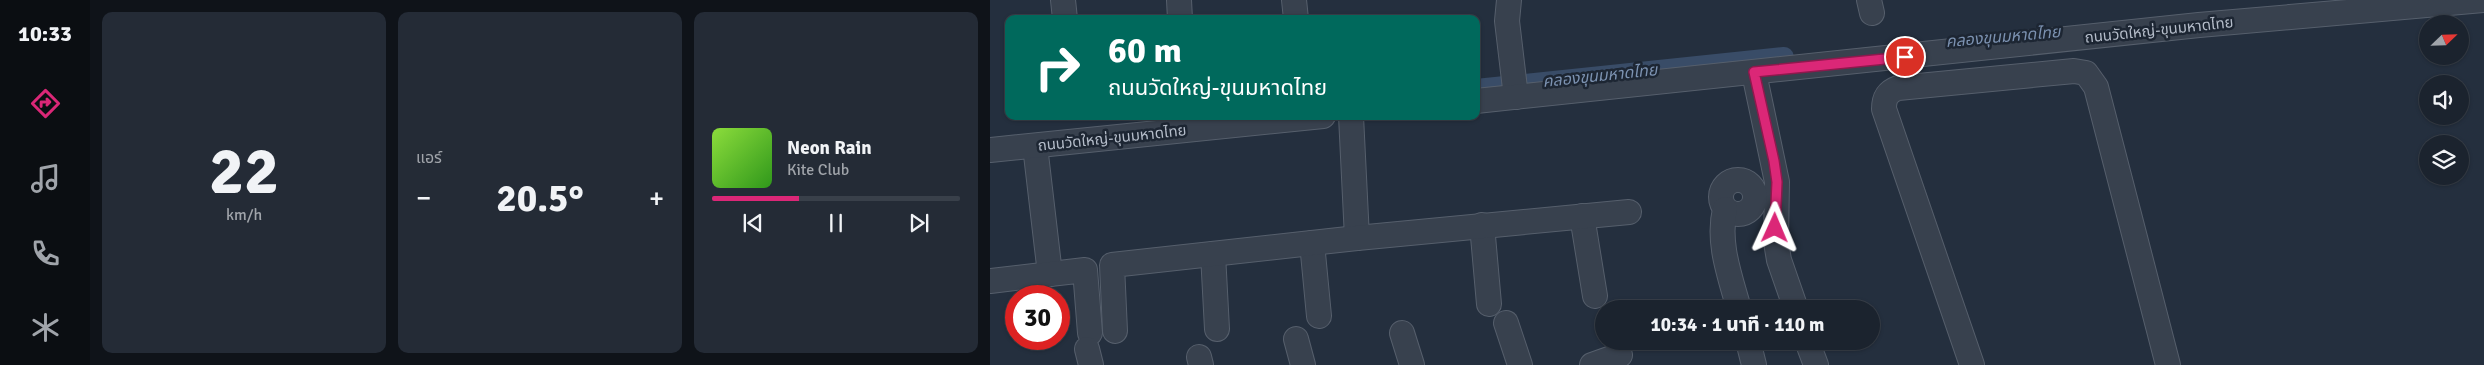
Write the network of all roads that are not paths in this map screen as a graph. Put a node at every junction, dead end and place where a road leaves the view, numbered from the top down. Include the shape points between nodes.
1 (1062, 0) edge
2 (1179, 0) edge
3 (1294, 0) edge
4 (1509, 0) edge
5 (2484, 0) edge
6 (1064, 15) edge
7 (1180, 15) edge
8 (1296, 15) edge
9 (1754, 72) junction
10 (1515, 91) junction
11 (1480, 100) edge
12 (1285, 120) edge
13 (1350, 120) edge
14 (1035, 146) junction
15 (990, 150) edge
16 (1777, 182) junction
17 (1629, 212) dead end
18 (1582, 216) junction
19 (1482, 225) junction
20 (1357, 238) junction
21 (1312, 243) junction
22 (1213, 254) junction
23 (1050, 274) junction
24 (990, 281) edge
25 (1595, 296) dead end
26 (1737, 300) edge
27 (1793, 300) edge
28 (1490, 304) dead end
29 (1319, 316) dead end
30 (1506, 323) dead end
31 (1217, 329) dead end
32 (1115, 331) dead end
33 (1402, 334) dead end
34 (1296, 340) dead end
35 (1089, 349) edge
36 (1750, 350) edge
37 (1811, 350) edge
38 (1619, 354) edge
39 (1303, 365) edge
40 (1412, 365) edge
41 (1520, 365) edge
42 (1592, 365) edge
43 (1754, 365) edge
44 (1816, 365) edge
45 (1972, 365) edge
46 (2168, 365) edge

1 - 6 street
2 - 7 street
3 - 8 street
4 - 10 street via 1507,22
5 - 9 street, ถนนวัดใหญ่-ขุนมหาดไทย via 2199,25
9 - 10 street, ถนนวัดใหญ่-ขุนมหาดไทย
9 - 16 street
10 - 11 street, ถนนวัดใหญ่-ขุนมหาดไทย
12 - 14 street, ถนนวัดใหญ่-ขุนมหาดไทย
13 - 20 street
14 - 15 street, ถนนวัดใหญ่-ขุนมหาดไทย
14 - 23 street
16 - 26 street via 1754,191 1746,182 1734,181 1721,192 1725,209 1722,243
16 - 27 street via 1776,242
17 - 18 street
18 - 19 street
18 - 25 street
19 - 20 street
19 - 28 street
20 - 21 street
21 - 22 street
21 - 29 street
22 - 31 street
22 - 32 street via 1112,265
23 - 24 street
23 - 35 street via 1085,270
30 - 41 street
33 - 40 street
34 - 39 street
36 - 43 street
37 - 44 street
38 - 42 street
45 - 46 street via 1884,110 1884,101 1887,94 1898,88 2074,71 2086,73 2096,87

